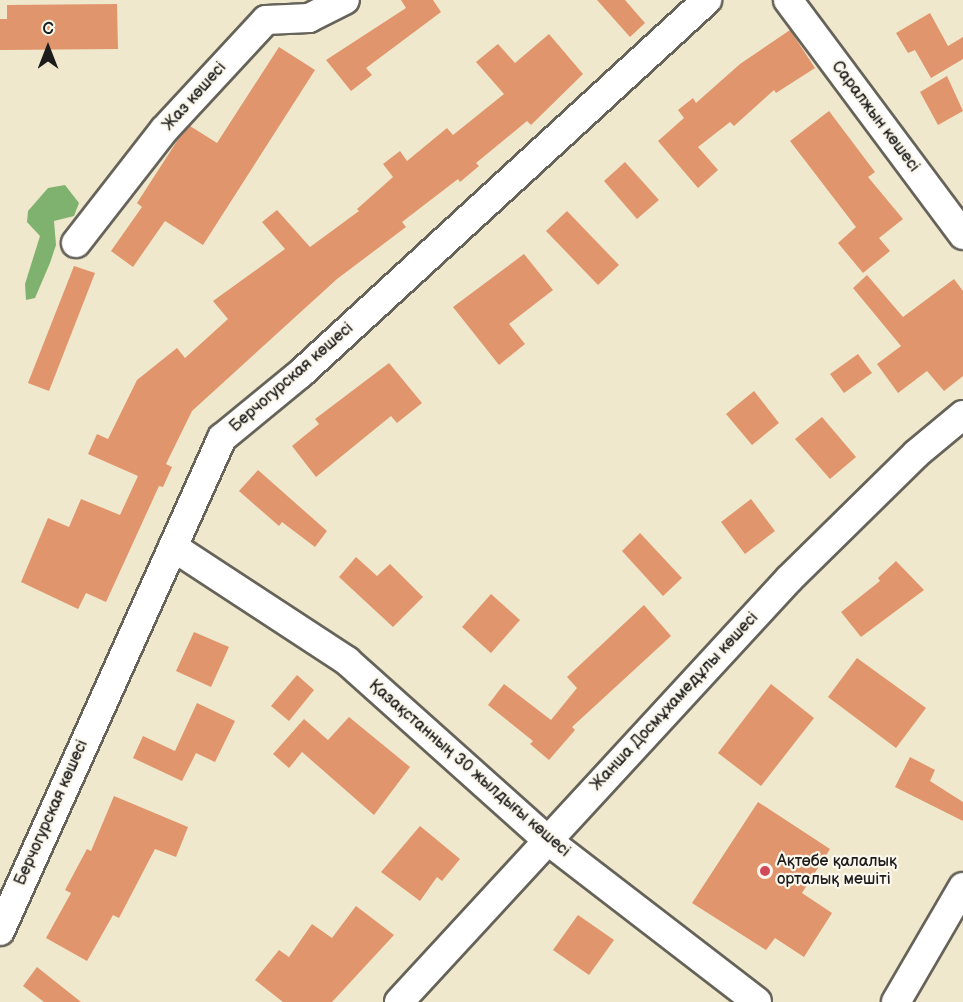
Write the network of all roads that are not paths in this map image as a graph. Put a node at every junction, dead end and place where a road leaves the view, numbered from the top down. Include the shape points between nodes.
1 (345, 0) edge
2 (707, 0) edge
3 (788, 0) edge
4 (963, 235) edge
5 (76, 243) dead end
6 (963, 415) edge
7 (173, 547) junction
8 (547, 840) junction
9 (963, 887) edge
10 (3, 914) edge
11 (399, 1002) edge
12 (757, 1002) edge
13 (896, 1002) edge

1 - 5 street, Жаз көшесі via 309,18 266,20 164,130
2 - 7 street, Берчогурская көшесі via 300,374 222,438
3 - 4 street, Саралжын көшесі
6 - 8 street, Жанша Досмұхамедұлы көшесі via 916,454 789,579
7 - 8 street, Қазақстанның 30 жылдығы көшесі via 347,661
7 - 10 street, Берчогурская көшесі
8 - 11 street, Жанша Досмұхамедұлы көшесі
8 - 12 street, Қазақстанның 30 жылдығы көшесі
9 - 13 street

